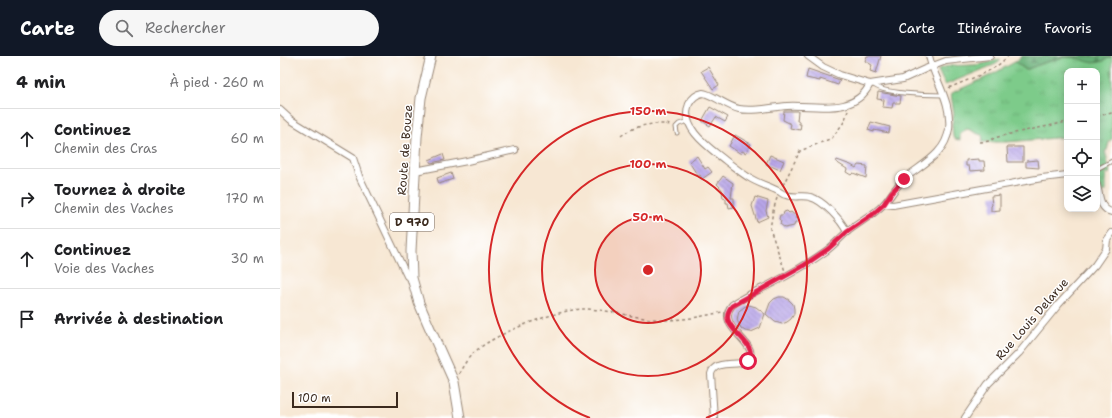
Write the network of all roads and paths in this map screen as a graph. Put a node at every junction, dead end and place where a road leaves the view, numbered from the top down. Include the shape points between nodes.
1 (431, 56) edge
2 (808, 56) edge
3 (929, 56) edge
4 (990, 56) edge
5 (1008, 56) edge
6 (932, 66) junction
7 (871, 84) junction
8 (944, 93) junction
9 (849, 103) junction
10 (280, 110) edge
11 (1112, 113) edge
12 (1100, 115) edge
13 (688, 121) junction
14 (1064, 123) edge
15 (676, 127) junction
16 (677, 133) dead end
17 (621, 136) dead end
18 (980, 142) dead end
19 (516, 150) dead end
20 (1112, 161) edge
21 (1100, 167) edge
22 (415, 171) junction
23 (1064, 175) edge
24 (779, 192) junction
25 (1100, 198) edge
26 (884, 204) junction
27 (1112, 212) edge
28 (847, 232) junction
29 (1112, 233) edge
30 (787, 275) junction
31 (412, 278) junction
32 (728, 312) junction
33 (454, 382) junction
34 (460, 418) edge
35 (714, 418) edge
36 (965, 418) edge

1 - 22 main road, Route de Bouze / D 970 via 422,98
2 - 7 street via 840,75
3 - 6 street
4 - 6 street
5 - 8 path via 987,72
6 - 7 street via 903,79
6 - 8 street
7 - 8 lane via 876,88 902,93
7 - 9 street
8 - 26 street via 949,124 943,146 933,158 900,183
9 - 13 street via 826,107 795,105 745,110 728,106 710,95 702,94 690,101
9 - 24 path via 844,122 832,138 800,152
10 - 31 street via 291,120 353,158 359,176 407,276
11 - 12 path
13 - 15 lane
13 - 24 street via 710,149 749,178
14 - 18 path
15 - 16 lane
15 - 17 path via 650,124 632,128
19 - 22 street
20 - 21 lane
22 - 31 main road, Route de Bouze / D 970
23 - 26 street via 893,205
24 - 28 street via 786,196 809,196 817,200
24 - 30 path via 770,228
25 - 27 street via 1105,210
26 - 28 street
28 - 30 street via 828,249
29 - 36 street, Rue Louis Delarue via 1095,266 1059,304 1019,353 988,384
30 - 32 street via 738,301
31 - 33 main road, Route de Bouze / D 970 via 425,317
32 - 33 path via 664,320 594,309 562,312 502,335 480,347 469,358
32 - 35 street via 728,321 748,346 751,355 746,362 717,366 713,369 711,374
33 - 34 main road, D 970

